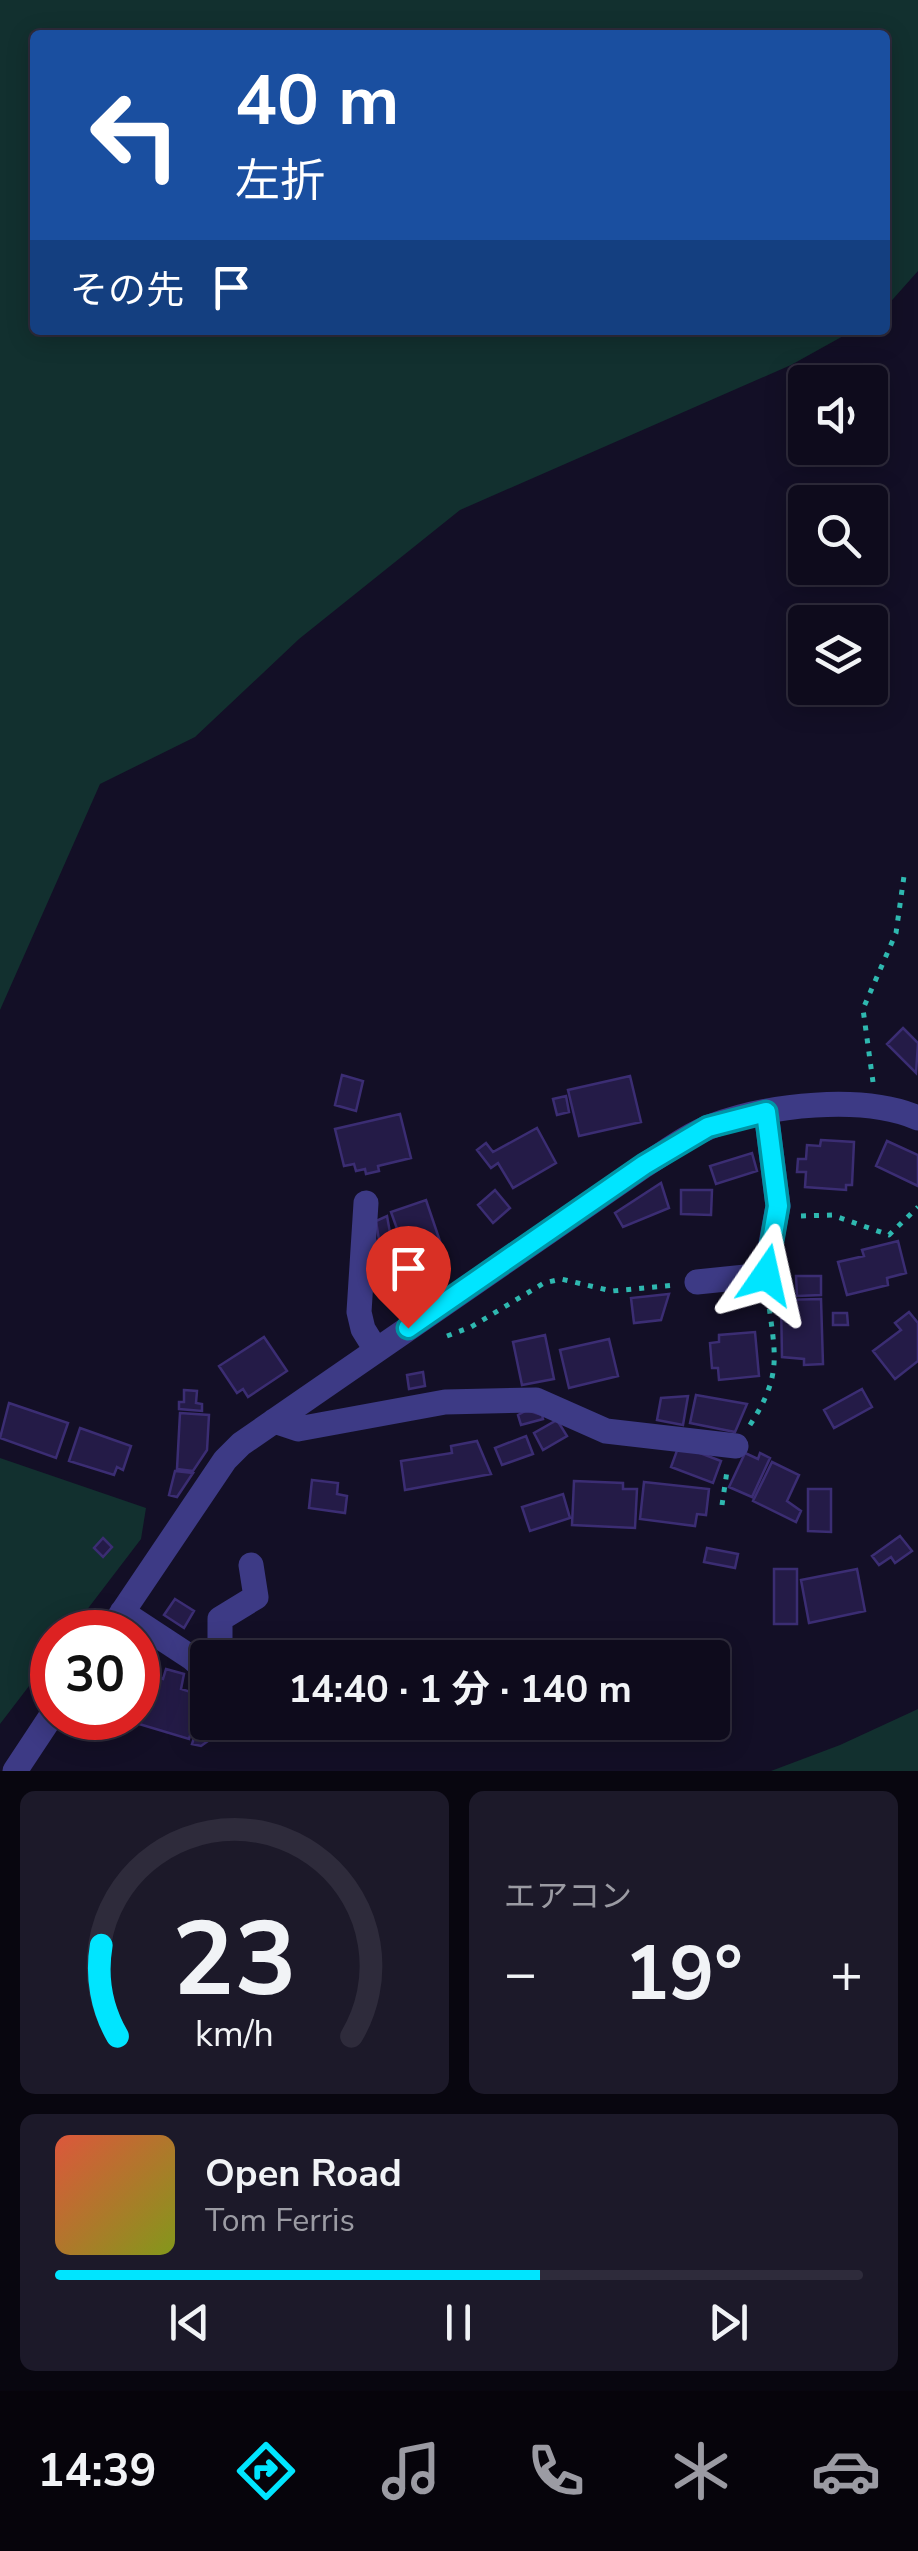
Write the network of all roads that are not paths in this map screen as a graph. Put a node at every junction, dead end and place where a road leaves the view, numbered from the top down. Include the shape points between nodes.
1 (766, 1112) junction
2 (918, 1118) edge
3 (366, 1203) dead end
4 (697, 1282) road end
5 (376, 1350) junction
6 (274, 1421) junction
7 (736, 1446) road end
8 (252, 1565) dead end
9 (124, 1610) edge
10 (220, 1640) edge
11 (160, 1643) edge
12 (190, 1657) edge
13 (35, 1740) edge
14 (14, 1771) edge

1 - 2 street via 828,1102
1 - 4 street via 778,1206 766,1275
1 - 5 street via 708,1127 644,1165
3 - 5 street via 359,1312
5 - 6 street
6 - 7 street via 298,1429 445,1402 536,1400 606,1432
6 - 9 street via 225,1460
8 - 10 street via 256,1597 220,1619
11 - 12 street
13 - 14 street

